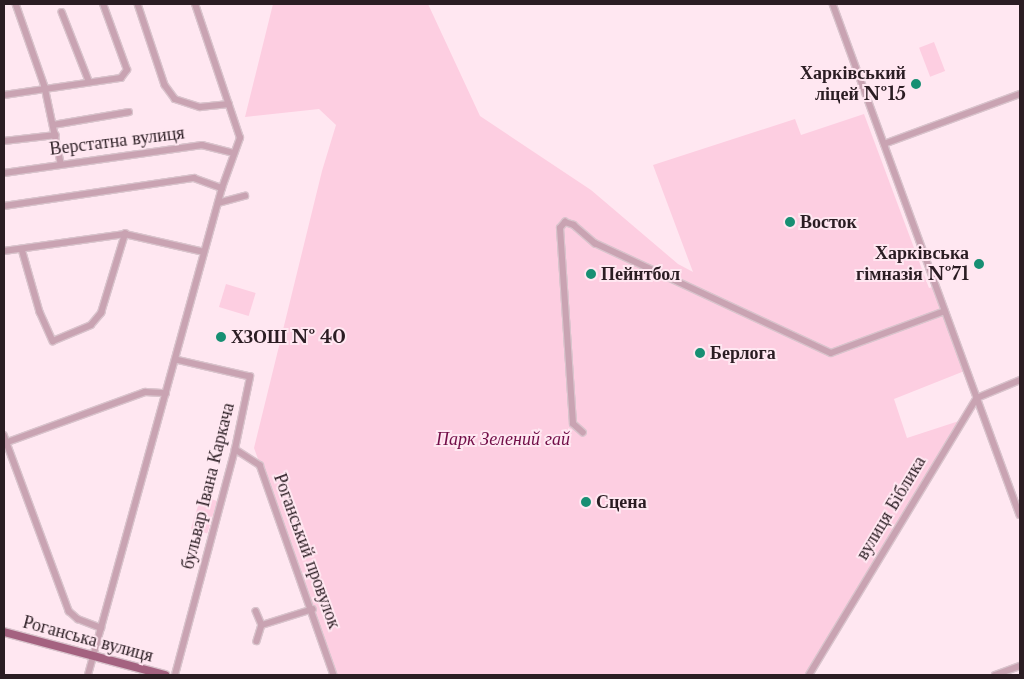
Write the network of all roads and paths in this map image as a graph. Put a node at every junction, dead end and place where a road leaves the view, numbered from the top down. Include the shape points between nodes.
1 (16, 4) edge
2 (103, 4) edge
3 (138, 4) edge
4 (195, 4) edge
5 (833, 4) edge
6 (62, 12) dead end
7 (88, 81) junction
8 (44, 87) junction
9 (1020, 94) edge
10 (4, 95) edge
11 (230, 104) junction
12 (129, 112) dead end
13 (54, 125) junction
14 (56, 136) junction
15 (4, 141) edge
16 (884, 144) junction
17 (234, 153) junction
18 (61, 162) junction
19 (4, 173) edge
20 (222, 188) junction
21 (245, 196) dead end
22 (218, 204) junction
23 (4, 206) edge
24 (125, 234) junction
25 (22, 249) junction
26 (4, 252) edge
27 (204, 252) junction
28 (945, 311) junction
29 (176, 360) junction
30 (1020, 380) edge
31 (166, 393) junction
32 (977, 398) junction
33 (583, 433) dead end
34 (4, 435) edge
35 (5, 442) edge
36 (235, 449) junction
37 (1020, 516) edge
38 (312, 609) junction
39 (256, 611) dead end
40 (262, 625) junction
41 (101, 628) junction
42 (4, 632) edge
43 (257, 641) dead end
44 (94, 656) junction
45 (1020, 666) edge
46 (88, 675) edge
47 (165, 675) edge
48 (175, 675) edge
49 (334, 675) edge
50 (809, 675) edge
51 (995, 675) edge

1 - 8 street
2 - 7 street via 127,70 122,78
3 - 11 street via 165,85 175,99 200,107
4 - 11 street
5 - 16 street
6 - 7 street
7 - 8 street
8 - 10 street
8 - 13 street
9 - 16 street
11 - 17 street via 240,138
12 - 13 street
13 - 14 street
14 - 15 street
14 - 18 street
16 - 28 street
17 - 18 street, Верстатна вулиця via 202,145
17 - 20 street
18 - 19 street, Верстатна вулиця
20 - 22 street
20 - 23 street via 194,178
21 - 22 street
22 - 27 street
24 - 25 street
24 - 25 street via 101,313 91,325 53,341 40,312
24 - 27 street
25 - 26 street
27 - 29 street
28 - 32 street
28 - 33 street via 831,353 621,256 565,222 560,228 573,424
29 - 31 street
29 - 36 street, бульвар Івана Каркача via 250,377
30 - 32 street
31 - 35 street via 145,392
31 - 41 street
32 - 37 street
32 - 50 street, вулиця Біблика
34 - 35 street
35 - 41 street via 69,611 78,619
36 - 38 street, Роганський провулок via 260,465
36 - 48 street, бульвар Івана Каркача
38 - 40 street
38 - 49 street, Роганський провулок
39 - 40 street
40 - 43 street
41 - 44 street
42 - 44 main road, Роганська вулиця
44 - 46 street
44 - 47 main road, Роганська вулиця
45 - 51 street

